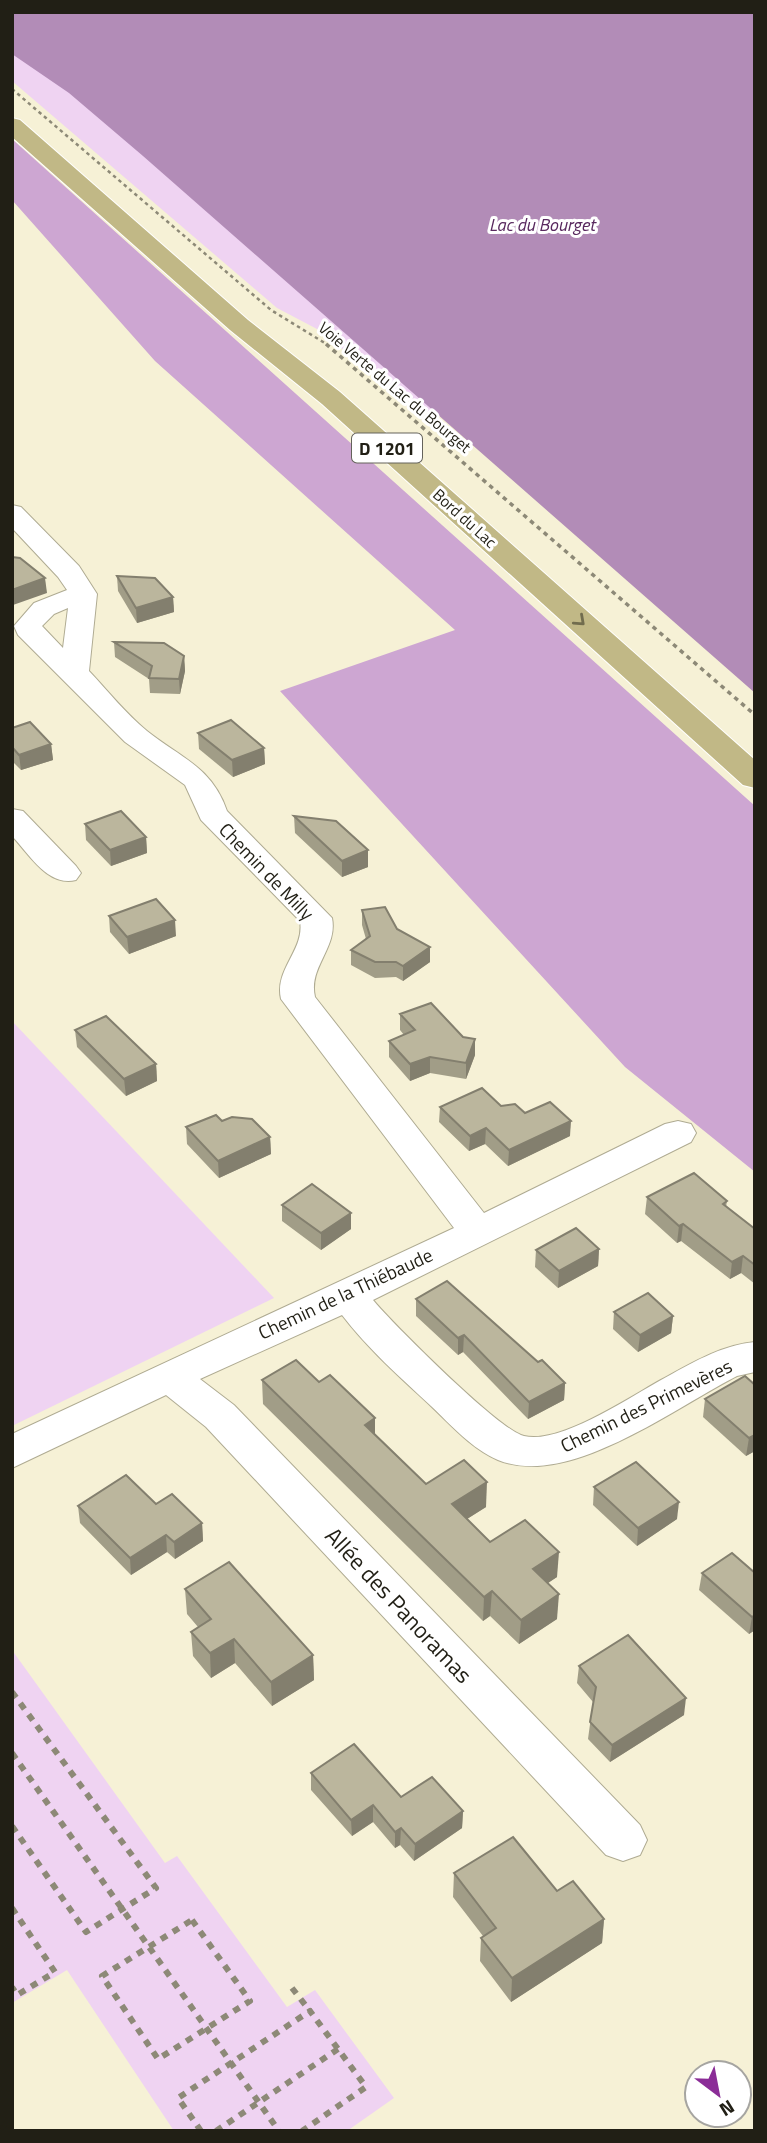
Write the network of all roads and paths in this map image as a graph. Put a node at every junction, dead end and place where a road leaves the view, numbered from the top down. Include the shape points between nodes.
1 (12, 89) edge
2 (12, 108) edge
3 (12, 125) edge
4 (12, 513) edge
5 (83, 594) junction
6 (75, 673) junction
7 (755, 715) edge
8 (755, 748) edge
9 (755, 778) edge
10 (12, 818) edge
11 (65, 873) dead end
12 (678, 1133) dead end
13 (477, 1231) junction
14 (348, 1296) junction
15 (755, 1357) edge
16 (169, 1376) junction
17 (12, 1452) edge
18 (12, 1692) edge
19 (12, 1753) edge
20 (12, 1826) edge
21 (623, 1840) dead end
22 (12, 1908) edge
23 (122, 1909) junction
24 (149, 1947) junction
25 (12, 1987) edge
26 (292, 1988) dead end
27 (310, 2011) junction
28 (206, 2029) junction
29 (338, 2049) junction
30 (231, 2063) junction
31 (259, 2102) junction
32 (201, 2131) edge
33 (216, 2131) edge
34 (279, 2131) edge
35 (302, 2131) edge

1 - 7 path, Voie Verte du Lac du Bourget via 271,310 316,335 399,404
2 - 8 main road, Bord du Lac / D 1201 via 370,410
3 -> 9 main road, Bord du Lac / D 1201 via 239,325 331,398
4 - 5 street via 69,572
5 - 6 street
5 - 6 street, Chemin de Milly via 46,607 28,626 32,635
6 - 13 street, Chemin de Milly via 135,736 196,779 212,813 316,918 319,937 296,977 298,999
10 - 11 street
12 - 13 street, Chemin de la Thiébaude
13 - 14 street, Chemin de la Thiébaude
14 - 15 street, Chemin des Primevères via 377,1332 482,1430 522,1452 558,1450 718,1368
14 - 16 street, Chemin de la Thiébaude
16 - 17 street, Chemin de la Thiébaude
16 - 21 street, Allée des Panoramas via 220,1416
18 - 23 path via 156,1888
19 - 23 path
20 - 23 path via 86,1932
22 - 25 path via 55,1972 17,1995
23 - 24 path
24 - 28 path
24 - 28 path via 192,1920 250,2001
24 - 28 path via 102,1976 158,2059
26 - 27 path
27 - 29 path
27 - 30 path
28 - 30 path
29 - 31 path
29 - 35 path via 366,2087
30 - 31 path
30 - 32 path via 178,2098
31 - 33 path
31 - 34 path

